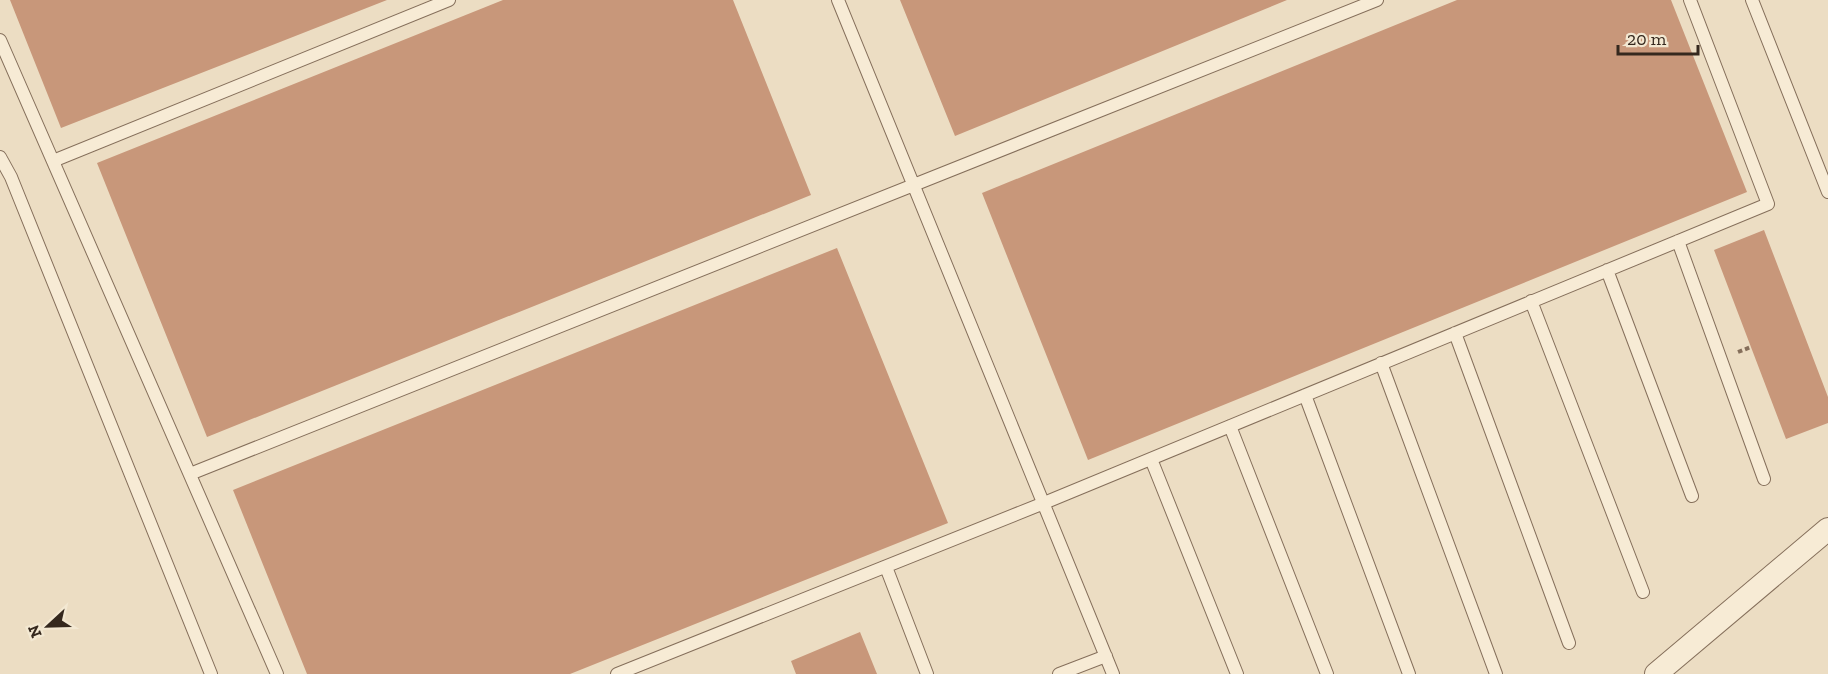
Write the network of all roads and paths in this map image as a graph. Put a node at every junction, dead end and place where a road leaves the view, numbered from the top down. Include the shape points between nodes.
1 (449, 0) edge
2 (838, 0) edge
3 (1377, 0) edge
4 (1690, 0) edge
5 (1752, 0) edge
6 (0, 40) edge
7 (0, 157) edge
8 (53, 161) junction
9 (914, 185) junction
10 (1828, 192) edge
11 (1678, 241) junction
12 (1607, 270) junction
13 (1531, 302) junction
14 (1455, 333) junction
15 (1381, 363) junction
16 (1305, 395) junction
17 (1230, 426) junction
18 (1151, 459) junction
19 (190, 474) junction
20 (1764, 479) dead end
21 (1692, 496) dead end
22 (1044, 503) junction
23 (1828, 530) edge
24 (886, 567) junction
25 (1643, 592) dead end
26 (1569, 643) dead end
27 (1106, 656) junction
28 (211, 674) edge
29 (277, 674) edge
30 (617, 674) edge
31 (927, 674) edge
32 (1059, 674) edge
33 (1113, 674) edge
34 (1237, 674) edge
35 (1327, 674) edge
36 (1409, 674) edge
37 (1496, 674) edge
38 (1656, 674) edge

1 - 8 lane
2 - 9 lane
3 - 9 lane
4 - 11 lane via 1768,204
5 - 10 lane
6 - 8 lane
7 - 28 lane
8 - 19 lane
9 - 19 lane
9 - 22 lane
11 - 12 lane
11 - 20 lane
12 - 13 lane
12 - 21 lane
13 - 14 lane
13 - 25 lane
14 - 15 lane
14 - 26 lane
15 - 16 lane
15 - 37 lane
16 - 17 lane
16 - 36 lane
17 - 18 lane
17 - 35 lane
18 - 22 lane
18 - 34 lane
19 - 29 lane
22 - 24 lane
22 - 27 lane
23 - 38 street
24 - 30 lane
24 - 31 lane
27 - 32 lane
27 - 33 lane

